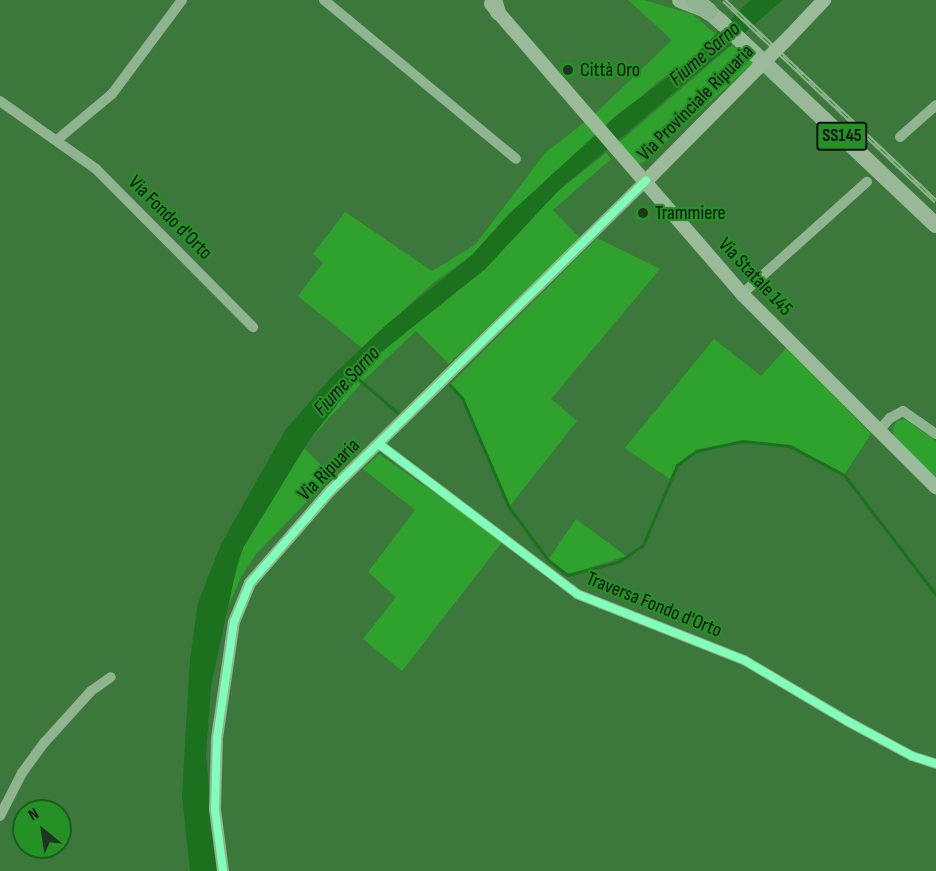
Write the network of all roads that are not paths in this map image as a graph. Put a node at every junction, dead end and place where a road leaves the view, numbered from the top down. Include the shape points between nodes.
1 (182, 0) edge
2 (324, 0) edge
3 (680, 0) edge
4 (824, 0) edge
5 (493, 4) edge
6 (706, 8) edge
7 (0, 101) edge
8 (936, 105) edge
9 (900, 137) dead end
10 (58, 139) junction
11 (516, 159) dead end
12 (646, 181) junction
13 (867, 182) dead end
14 (936, 225) edge
15 (742, 294) junction
16 (253, 327) dead end
17 (879, 431) junction
18 (936, 434) edge
19 (379, 444) junction
20 (936, 487) edge
21 (111, 677) dead end
22 (936, 764) edge
23 (0, 816) edge
24 (223, 871) edge

1 - 10 street via 112,94
2 - 11 street
3 - 6 highway
4 - 12 main road, Via Provinciale Ripuaria, bridge
5 - 12 main road, Via Statale 145
6 - 14 highway, SS145
7 - 10 street, Via Fondo d'Orto
8 - 9 street
10 - 16 street, Via Fondo d'Orto via 96,169
12 - 15 main road, Via Statale 145
12 - 19 street, Via Ripuaria
13 - 15 street
15 - 17 main road, Via Statale 145
17 - 18 street via 903,411
17 - 20 main road, Via Statale 145
19 - 22 street, Traversa Fondo d'Orto via 577,594 744,660 847,721 912,756
19 - 24 street, Via Ripuaria via 283,541 250,583 234,622 217,738 215,809
21 - 23 street via 91,691 44,743 22,773

